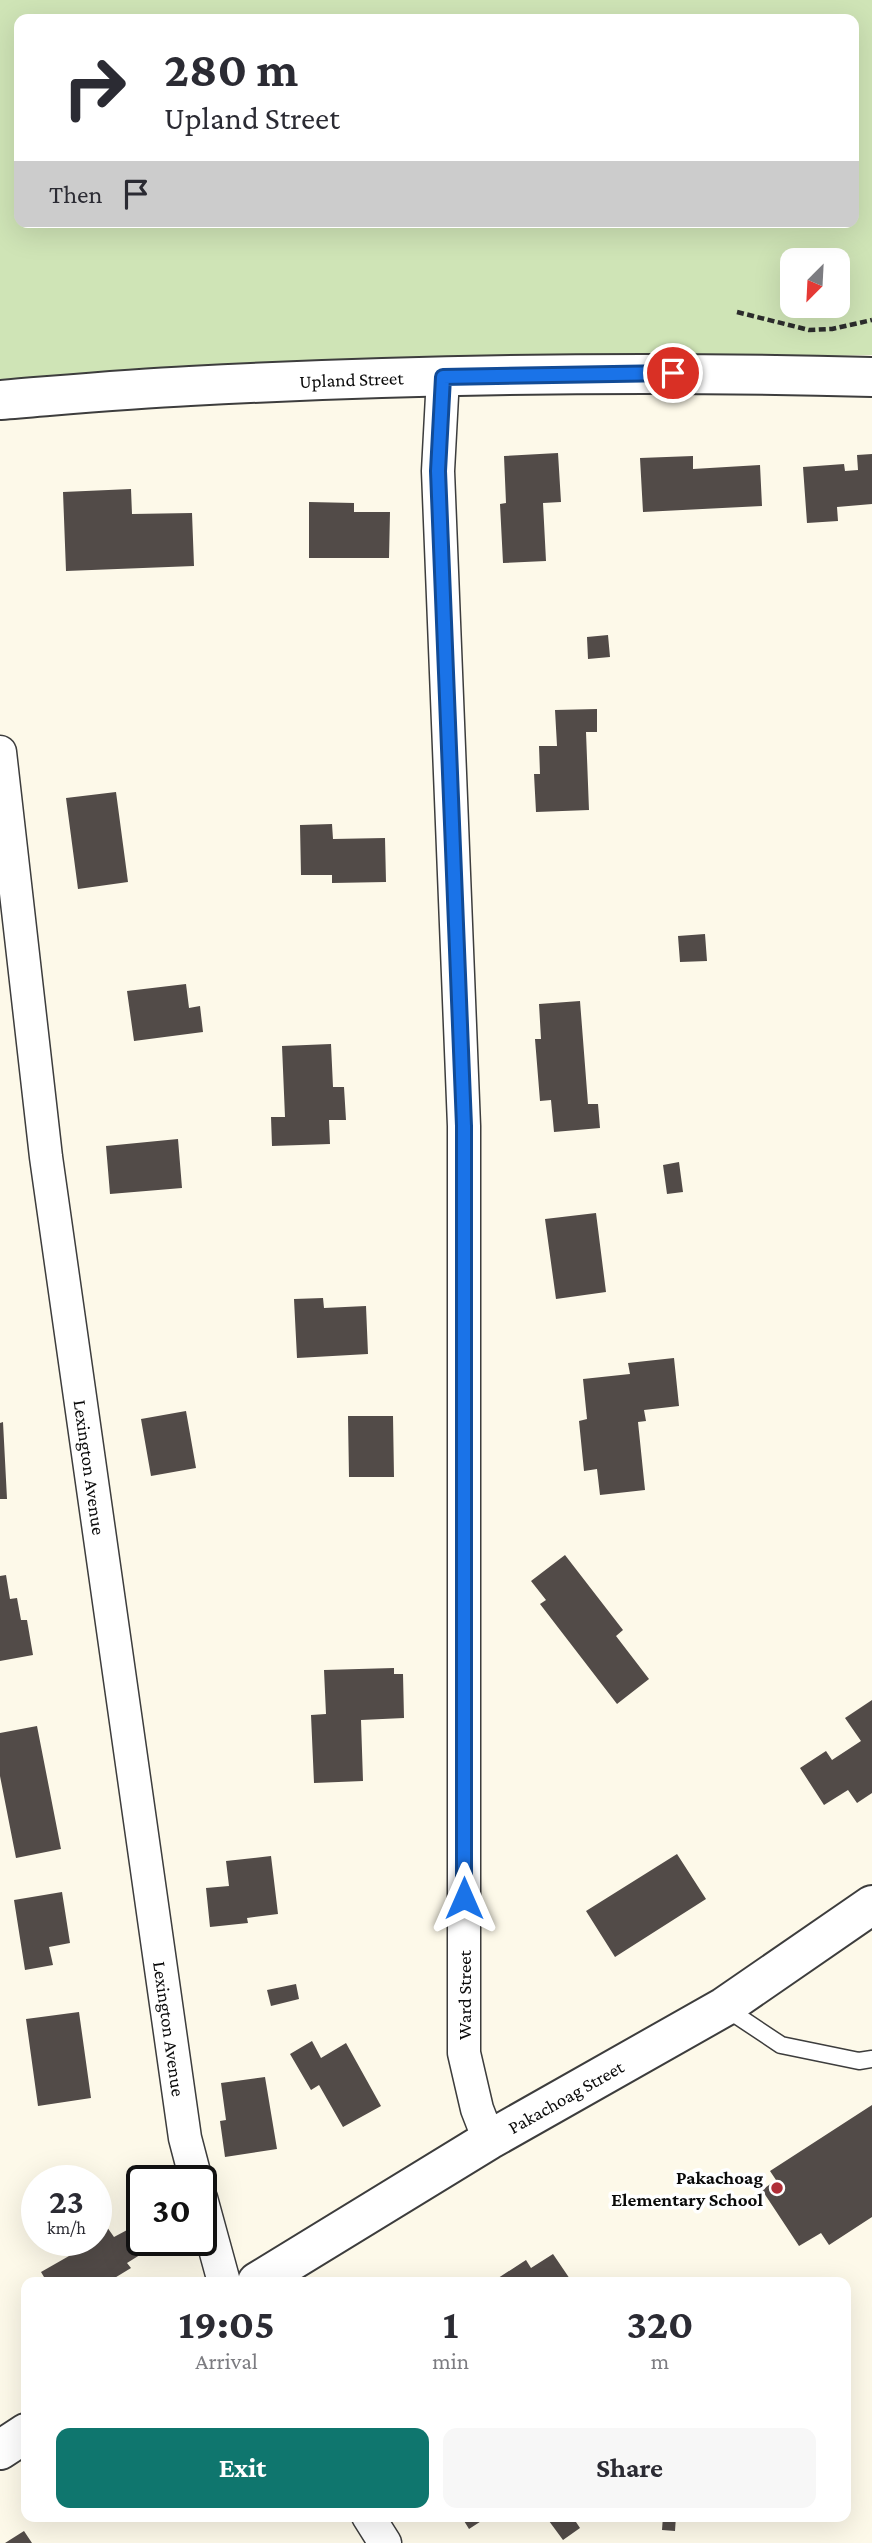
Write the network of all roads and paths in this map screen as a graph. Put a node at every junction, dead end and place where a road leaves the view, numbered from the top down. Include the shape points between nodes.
1 (737, 312) dead end
2 (872, 320) edge
3 (443, 377) junction
4 (872, 377) edge
5 (0, 400) edge
6 (0, 752) edge
7 (872, 1905) edge
8 (724, 2007) junction
9 (872, 2059) edge
10 (489, 2140) junction
11 (193, 2165) edge
12 (217, 2256) edge
13 (223, 2277) edge
14 (265, 2277) edge
15 (21, 2436) edge
16 (0, 2451) edge
17 (372, 2522) edge
18 (384, 2543) edge

1 - 2 path via 810,330
3 - 4 street, Upland Street via 698,373
3 - 5 street, Upland Street via 189,386
3 - 10 street, Ward Street via 438,471 464,1126 464,2053
6 - 11 street, Lexington Avenue via 46,1157 185,2138
7 - 8 street, Pakachoag Street
8 - 9 lane via 781,2045 859,2061
8 - 10 street, Pakachoag Street
10 - 14 street, Pakachoag Street
12 - 13 street
15 - 16 street
17 - 18 street

